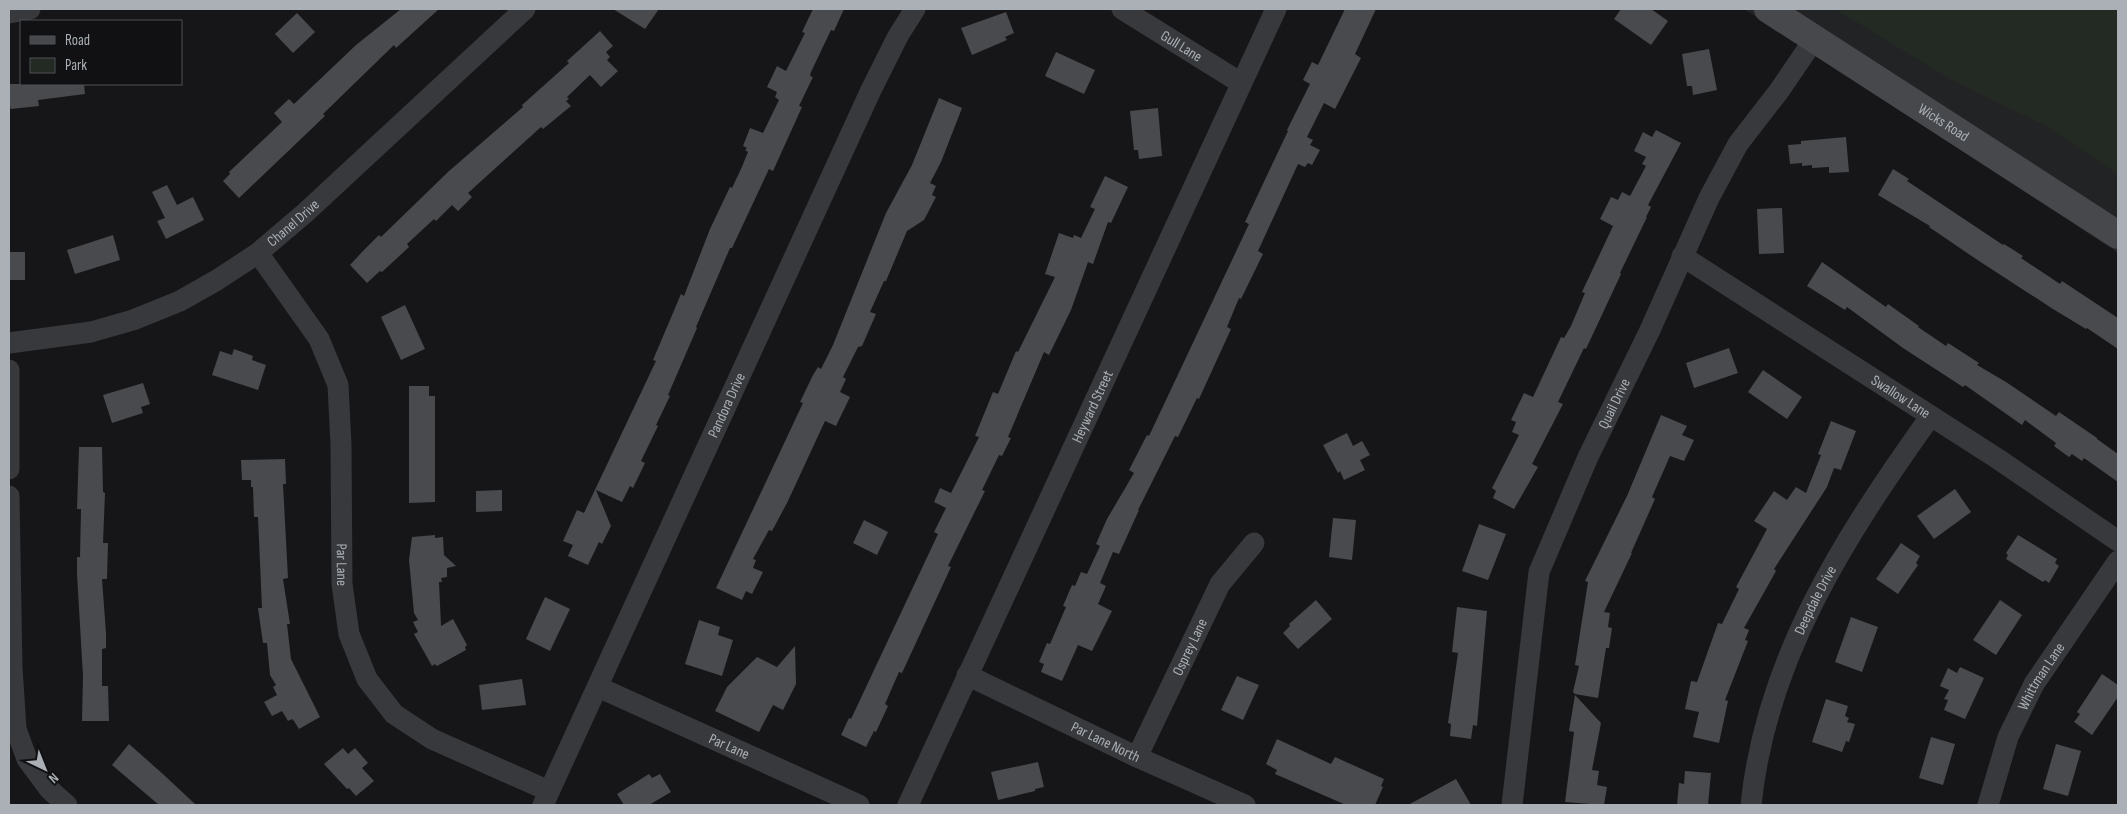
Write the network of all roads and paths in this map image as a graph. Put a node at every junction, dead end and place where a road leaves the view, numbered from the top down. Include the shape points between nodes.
1 (30, 9) edge
2 (525, 9) edge
3 (915, 9) edge
4 (1122, 9) edge
5 (1276, 9) edge
6 (1768, 9) edge
7 (9, 13) edge
8 (1815, 38) junction
9 (1241, 83) junction
10 (2118, 235) edge
11 (258, 253) junction
12 (1682, 256) junction
13 (9, 343) edge
14 (9, 370) edge
15 (1930, 417) junction
16 (9, 469) edge
17 (9, 496) edge
18 (2118, 541) edge
19 (1254, 543) dead end
20 (2118, 560) edge
21 (967, 675) junction
22 (598, 687) junction
23 (1137, 757) junction
24 (546, 798) edge
25 (67, 805) edge
26 (859, 805) edge
27 (908, 805) edge
28 (1244, 805) edge
29 (1512, 805) edge
30 (1751, 805) edge
31 (1988, 805) edge

1 - 7 street
2 - 11 street, Chanel Drive via 306,213
3 - 22 street, Pandora Drive via 871,90
4 - 9 street, Gull Lane
5 - 9 street, Heyward Street
6 - 8 main road, Wicks Road
8 - 10 main road, Wicks Road
8 - 12 street, Quail Drive via 1738,144
9 - 21 street, Heyward Street
11 - 13 street, Chanel Drive via 180,301 133,320 91,332
11 - 24 street, Par Lane via 320,339 338,385 342,446 342,584 349,634 367,679 394,714 432,739
12 - 15 street, Swallow Lane
12 - 29 street, Quail Drive via 1538,572
14 - 16 street
15 - 18 street, Swallow Lane
15 - 30 street, Deepdale Drive via 1842,549 1799,630 1770,704 1755,766
17 - 25 street via 16,729 27,759 50,790
19 - 23 street, Osprey Lane via 1220,584
20 - 31 street, Whittman Lane via 2034,684 2008,737
21 - 23 street, Par Lane North
21 - 27 street, Heyward Street
22 - 24 street, Pandora Drive
22 - 26 street, Par Lane
23 - 28 street, Par Lane North

